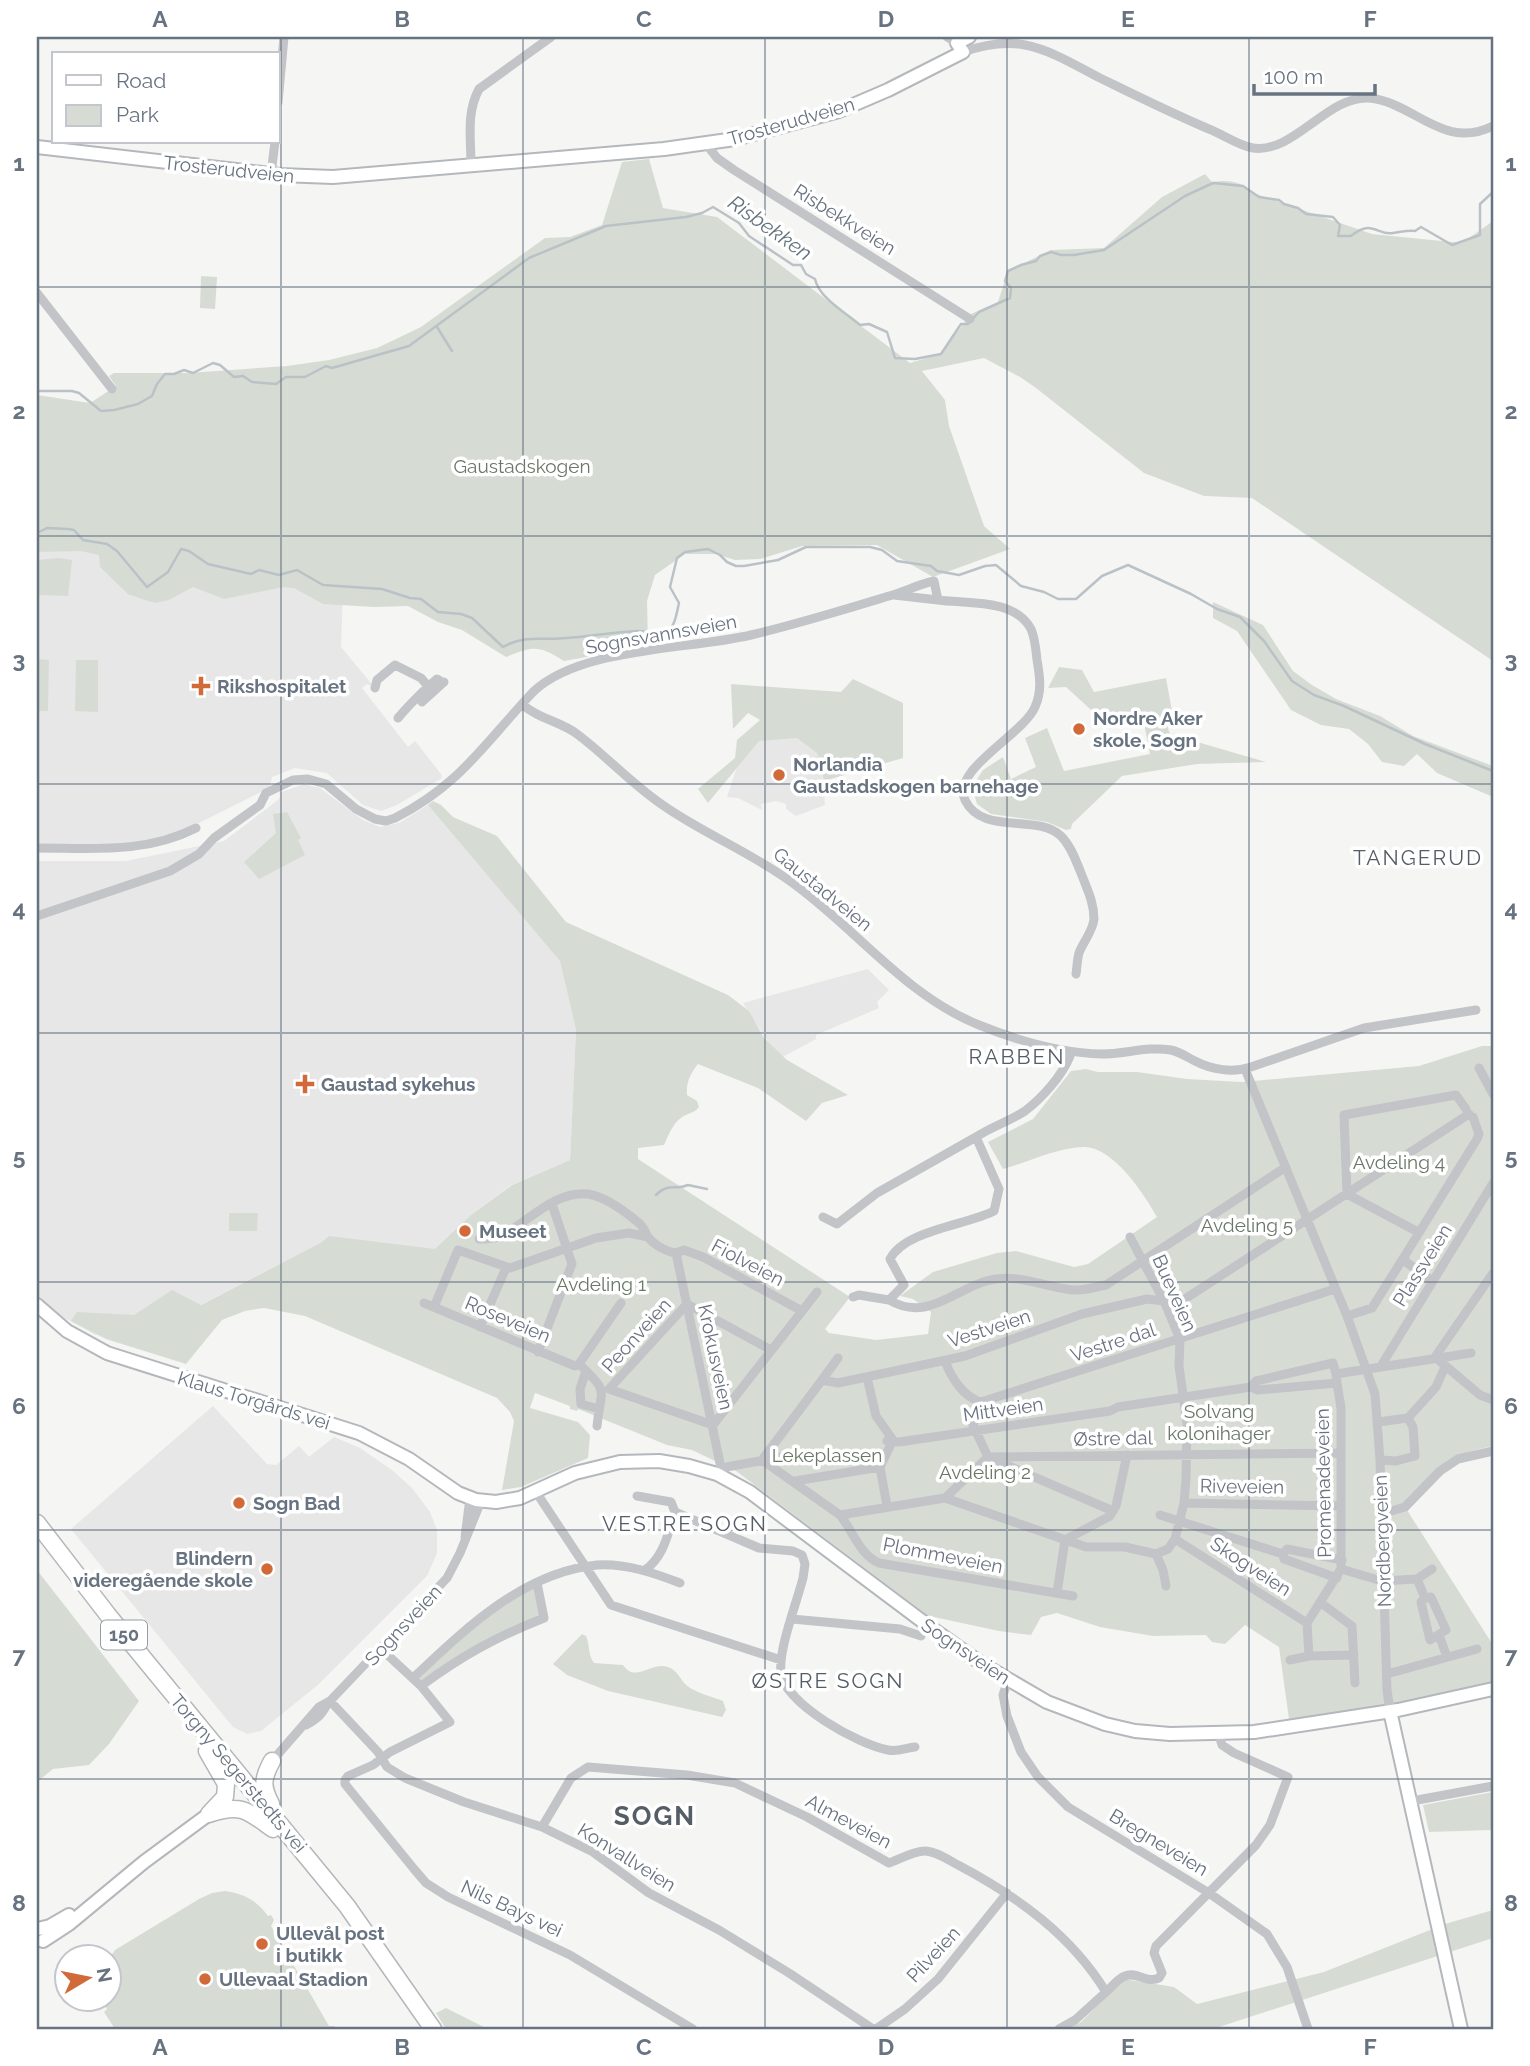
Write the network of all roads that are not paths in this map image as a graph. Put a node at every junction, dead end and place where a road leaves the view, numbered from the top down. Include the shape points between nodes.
1 (284, 37) edge
2 (551, 37) edge
3 (959, 42) edge
4 (280, 80) edge
5 (1493, 126) edge
6 (275, 144) edge
7 (706, 144) junction
8 (37, 147) edge
9 (471, 165) junction
10 (271, 174) junction
11 (37, 293) edge
12 (970, 319) dead end
13 (111, 389) dead end
14 (894, 595) junction
15 (938, 600) junction
16 (427, 685) junction
17 (375, 688) dead end
18 (522, 704) junction
19 (196, 828) dead end
20 (37, 848) edge
21 (37, 916) edge
22 (1076, 974) dead end
23 (1476, 1010) dead end
24 (1070, 1056) dead end
25 (1479, 1068) dead end
26 (1245, 1069) junction
27 (1493, 1094) edge
28 (1469, 1113) junction
29 (976, 1137) junction
30 (1286, 1167) junction
31 (1493, 1183) edge
32 (1347, 1194) junction
33 (552, 1204) junction
34 (823, 1217) dead end
35 (1307, 1220) junction
36 (1418, 1232) junction
37 (648, 1237) junction
38 (1130, 1237) dead end
39 (480, 1239) dead end
40 (568, 1247) junction
41 (676, 1253) junction
42 (1404, 1257) junction
43 (1143, 1261) junction
44 (506, 1268) junction
45 (1493, 1273) edge
46 (1432, 1281) junction
47 (1335, 1289) junction
48 (817, 1292) dead end
49 (853, 1297) dead end
50 (889, 1300) junction
51 (621, 1303) dead end
52 (687, 1304) junction
53 (37, 1305) edge
54 (1166, 1305) junction
55 (802, 1311) junction
56 (1347, 1316) junction
57 (480, 1327) junction
58 (1180, 1339) junction
59 (771, 1350) junction
60 (538, 1352) junction
61 (1471, 1353) dead end
62 (1435, 1357) junction
63 (838, 1358) dead end
64 (945, 1361) junction
65 (1381, 1366) junction
66 (582, 1367) junction
67 (1445, 1367) junction
68 (1366, 1369) junction
69 (867, 1377) junction
70 (1336, 1378) junction
71 (822, 1380) junction
72 (1251, 1387) junction
73 (606, 1390) junction
74 (1185, 1398) junction
75 (1493, 1400) edge
76 (981, 1402) junction
77 (600, 1409) junction
78 (1408, 1418) junction
79 (1378, 1422) junction
80 (713, 1425) junction
81 (597, 1426) dead end
82 (974, 1428) junction
83 (890, 1441) junction
84 (1493, 1451) edge
85 (1341, 1453) junction
86 (1187, 1454) junction
87 (1127, 1455) junction
88 (786, 1456) dead end
89 (988, 1457) junction
90 (762, 1460) junction
91 (1380, 1460) junction
92 (880, 1466) junction
93 (795, 1481) junction
94 (536, 1492) junction
95 (637, 1496) dead end
96 (945, 1498) junction
97 (476, 1499) junction
98 (1184, 1503) junction
99 (887, 1506) junction
100 (1341, 1506) junction
101 (1113, 1511) junction
102 (675, 1512) junction
103 (1381, 1514) junction
104 (840, 1515) junction
105 (1160, 1515) dead end
106 (1180, 1521) junction
107 (37, 1523) edge
108 (1175, 1539) junction
109 (37, 1540) edge
110 (1065, 1540) junction
111 (1156, 1554) junction
112 (1283, 1554) junction
113 (585, 1567) junction
114 (1340, 1569) junction
115 (1432, 1569) dead end
116 (645, 1570) junction
117 (1418, 1578) junction
118 (1382, 1581) junction
119 (537, 1583) junction
120 (680, 1583) dead end
121 (1166, 1586) dead end
122 (1057, 1593) junction
123 (1073, 1596) dead end
124 (1425, 1598) junction
125 (1321, 1604) junction
126 (792, 1619) junction
127 (1307, 1623) junction
128 (1439, 1635) junction
129 (921, 1636) dead end
130 (380, 1648) junction
131 (1477, 1649) dead end
132 (1309, 1656) junction
133 (1354, 1656) junction
134 (1447, 1657) junction
135 (781, 1660) junction
136 (1290, 1660) dead end
137 (1387, 1674) junction
138 (413, 1678) junction
139 (1008, 1680) junction
140 (1355, 1683) dead end
141 (421, 1686) junction
142 (1493, 1689) edge
143 (329, 1701) junction
144 (1391, 1711) junction
145 (1219, 1734) junction
146 (211, 1747) junction
147 (915, 1747) dead end
148 (382, 1759) junction
149 (272, 1761) junction
150 (1493, 1786) edge
151 (1412, 1801) junction
152 (209, 1814) junction
153 (276, 1826) junction
154 (542, 1827) junction
155 (1007, 1893) junction
156 (1209, 1893) junction
157 (39, 1937) edge
158 (1106, 1992) junction
159 (421, 2029) edge
160 (433, 2029) edge
161 (693, 2029) edge
162 (874, 2029) edge
163 (1059, 2029) edge
164 (1308, 2029) edge
165 (1461, 2029) edge

1 - 4 street
2 - 9 street via 479,89 470,117
3 - 5 street, Trosterudveien via 1034,47 1254,148 1277,145 1355,99 1389,103 1448,132
3 - 7 main road, Trosterudveien via 888,90 839,111
6 - 10 street
7 - 9 main road, Trosterudveien
7 - 12 street, Risbekkveien via 734,170
8 - 10 main road, Trosterudveien
9 - 10 main road, Trosterudveien via 361,176
11 - 13 street
14 - 15 street, Sognsvannsveien
14 - 15 street, Sognsvannsveien via 934,581
14 - 18 street, Sognsvannsveien via 747,636 569,669 543,682
15 - 22 street, Sognsvannsveien via 1001,608 1017,614 1032,631 1041,684 1036,705 1024,724 972,769 963,793 970,807 988,820 1044,828 1060,835 1073,852 1093,902 1094,923 1079,953
16 - 16 street via 442,681 400,720 425,692
16 - 17 street via 395,665 377,680
18 - 21 street, Sognsvannsveien via 451,782 395,818 375,819 326,784 293,780 266,793 260,805 170,871
18 - 26 street, Gaustadveien via 534,715 579,736 670,811 787,878 950,1011 978,1025 1038,1043 1087,1052 1164,1049 1207,1066
19 - 20 street via 140,847
23 - 26 street via 1364,1028
24 - 29 street via 1031,1105
25 - 27 street
26 - 30 street, Nordbergveien
28 - 32 street, Vestveien
28 - 32 street via 1456,1095 1345,1115
28 - 36 street via 1477,1139
29 - 34 street via 877,1193 837,1224
29 - 50 street via 999,1189 994,1211 929,1232 899,1249 890,1259 904,1285
30 - 35 street, Nordbergveien
30 - 43 street
31 - 46 street, Plassveien
32 - 35 street, Vestveien
32 - 36 street
33 - 37 street via 575,1195 591,1195 635,1220
33 - 39 street via 501,1236
33 - 40 street
35 - 47 street, Nordbergveien
35 - 54 street, Vestveien
36 - 42 street
37 - 40 street via 618,1233
37 - 41 street, Fiolveien
38 - 43 street, Bueveien
40 - 44 street
40 - 60 street via 572,1264
41 - 52 street, Krokusveien
41 - 55 street, Fiolveien via 684,1250 703,1256
42 - 46 street
42 - 56 street via 1372,1308
43 - 50 street via 1111,1283 1076,1291 1003,1278 926,1308
43 - 54 street, Bueveien
44 - 57 street
44 - 57 street, Roseveien via 458,1250 429,1305
45 - 62 street
46 - 65 street, Plassveien
47 - 56 street, Nordbergveien
47 - 58 street, Vestre dal
48 - 55 street
49 - 50 street
51 - 66 street
52 - 59 street
52 - 73 street, Peonveien
52 - 80 street, Krokusveien
53 - 97 main road, Klaus Torgårds vei via 67,1331 100,1350 359,1433 409,1458 450,1489
54 - 58 street, Bueveien
54 - 64 street, Vestveien via 1147,1299 1082,1314
55 - 59 street
56 - 68 street, Nordbergveien
57 - 60 street, Roseveien
58 - 74 street, Bueveien
58 - 76 street, Vestre dal
59 - 80 street
60 - 66 street, Roseveien
61 - 62 street, Mittveien
62 - 65 street, Mittveien
62 - 67 street
63 - 71 street
64 - 69 street, Vestveien
64 - 76 street via 965,1393
65 - 68 street, Mittveien
66 - 73 street
66 - 77 street via 581,1404
67 - 75 street
67 - 78 street via 1436,1387
68 - 70 street, Mittveien
68 - 79 street, Nordbergveien
69 - 71 street, Vestveien via 838,1383
69 - 83 street via 876,1416
70 - 72 street, Mittveien via 1258,1390
70 - 72 street, Mittveien via 1333,1363 1256,1381
70 - 85 street, Promenadeveien
71 - 90 street
72 - 74 street, Mittveien
73 - 77 street
73 - 80 street
74 - 82 street, Mittveien via 1110,1405
74 - 86 street, Bueveien
76 - 82 street
77 - 81 street
78 - 79 street
78 - 91 street via 1415,1457
79 - 91 street, Nordbergveien
80 - 90 street, Krokusveien via 720,1468
82 - 83 street, Mittveien
82 - 89 street
83 - 92 street
84 - 103 street via 1458,1459 1405,1507
85 - 86 street, Østre dal
85 - 100 street, Promenadeveien
86 - 87 street, Østre dal
86 - 98 street, Bueveien
87 - 89 street, Østre dal
87 - 101 street
88 - 90 street
89 - 96 street
89 - 101 street
90 - 93 street, Plommeveien
91 - 103 street, Nordbergveien
92 - 93 street
92 - 99 street
93 - 104 street, Plommeveien
94 - 97 main road, Sognsveien via 504,1502
94 - 113 street
94 - 139 main road, Sognsveien via 575,1473 620,1462 659,1461 717,1474 750,1492
95 - 102 street via 671,1502
96 - 99 street
96 - 110 street
97 - 130 street, Sognsveien via 447,1578
98 - 100 street, Riveveien
98 - 106 street, Bueveien
99 - 104 street
100 - 114 street, Promenadeveien
101 - 110 street via 1102,1522
102 - 116 street via 661,1553
102 - 126 street via 759,1548 802,1555 803,1578
103 - 118 street, Nordbergveien
104 - 122 street, Plommeveien via 865,1555 878,1563
105 - 106 street
106 - 108 street, Bueveien
106 - 112 street
107 - 146 highway, Torgny Segerstedts vei / 150
108 - 111 street via 1168,1549
108 - 127 street, Skogveien
109 - 146 highway, Torgny Segerstedts vei / 150 via 109,1633
110 - 111 street via 1086,1547 1125,1547
110 - 122 street
111 - 121 street
112 - 114 street via 1284,1559
112 - 114 street via 1287,1549
113 - 116 street
113 - 119 street
113 - 135 street via 618,1609
114 - 118 street
114 - 125 street, Promenadeveien
115 - 117 street
116 - 120 street
117 - 118 street
117 - 124 street
118 - 137 street, Nordbergveien
119 - 138 street via 464,1630
119 - 141 street via 544,1618 477,1647
122 - 123 street, Plommeveien
124 - 128 street via 1431,1597 1446,1630
124 - 128 street via 1421,1602 1430,1640
125 - 127 street, Promenadeveien
125 - 133 street via 1353,1626
126 - 129 street via 900,1629
126 - 135 street
127 - 132 street
128 - 134 street
130 - 138 street
130 - 143 street, Sognsveien
131 - 134 street
132 - 133 street
132 - 136 street
133 - 140 street
134 - 137 street
135 - 147 street via 785,1686 792,1695 849,1736 893,1751
137 - 144 street, Nordbergveien
138 - 141 street
139 - 145 main road, Sognsveien via 1047,1702 1105,1724 1152,1733
139 - 156 street, Bregneveien via 1003,1695 1010,1724 1021,1752 1046,1786 1068,1807
141 - 148 street via 450,1722
142 - 144 main road, Sognsveien
143 - 148 street, Konvallveien
143 - 149 street, Sognsveien via 324,1712
144 - 145 main road, Sognsveien
144 - 151 main road, Nordbergveien
145 - 156 street via 1222,1745 1234,1753 1289,1777 1262,1839
146 - 149 highway via 246,1767 259,1768
146 - 152 highway via 226,1784 225,1797
146 - 153 highway, Torgny Segerstedts vei / 150
148 - 154 street, Konvallveien via 405,1778
148 - 161 street, Nils Bays vei via 348,1776 345,1784 414,1869 437,1890 570,1955
149 - 153 highway via 263,1787
150 - 151 street
151 - 165 main road, Nordbergveien
152 - 153 highway via 244,1809
152 - 157 main road via 69,1924
153 - 159 highway, Torgny Segerstedts vei / 150
153 - 160 highway, Torgny Segerstedts vei / 150 via 347,1906
154 - 155 street, Almeveien via 570,1778 588,1767 687,1776 735,1783 889,1863 928,1851
154 - 162 street, Konvallveien via 593,1852 649,1893 778,1965
155 - 158 street, Almeveien via 1068,1942
155 - 162 street, Pilveien via 938,1979
156 - 158 street via 1156,1946 1159,1978 1151,1981 1127,1975
156 - 164 street, Bregneveien via 1272,1940 1291,1975
158 - 163 street

